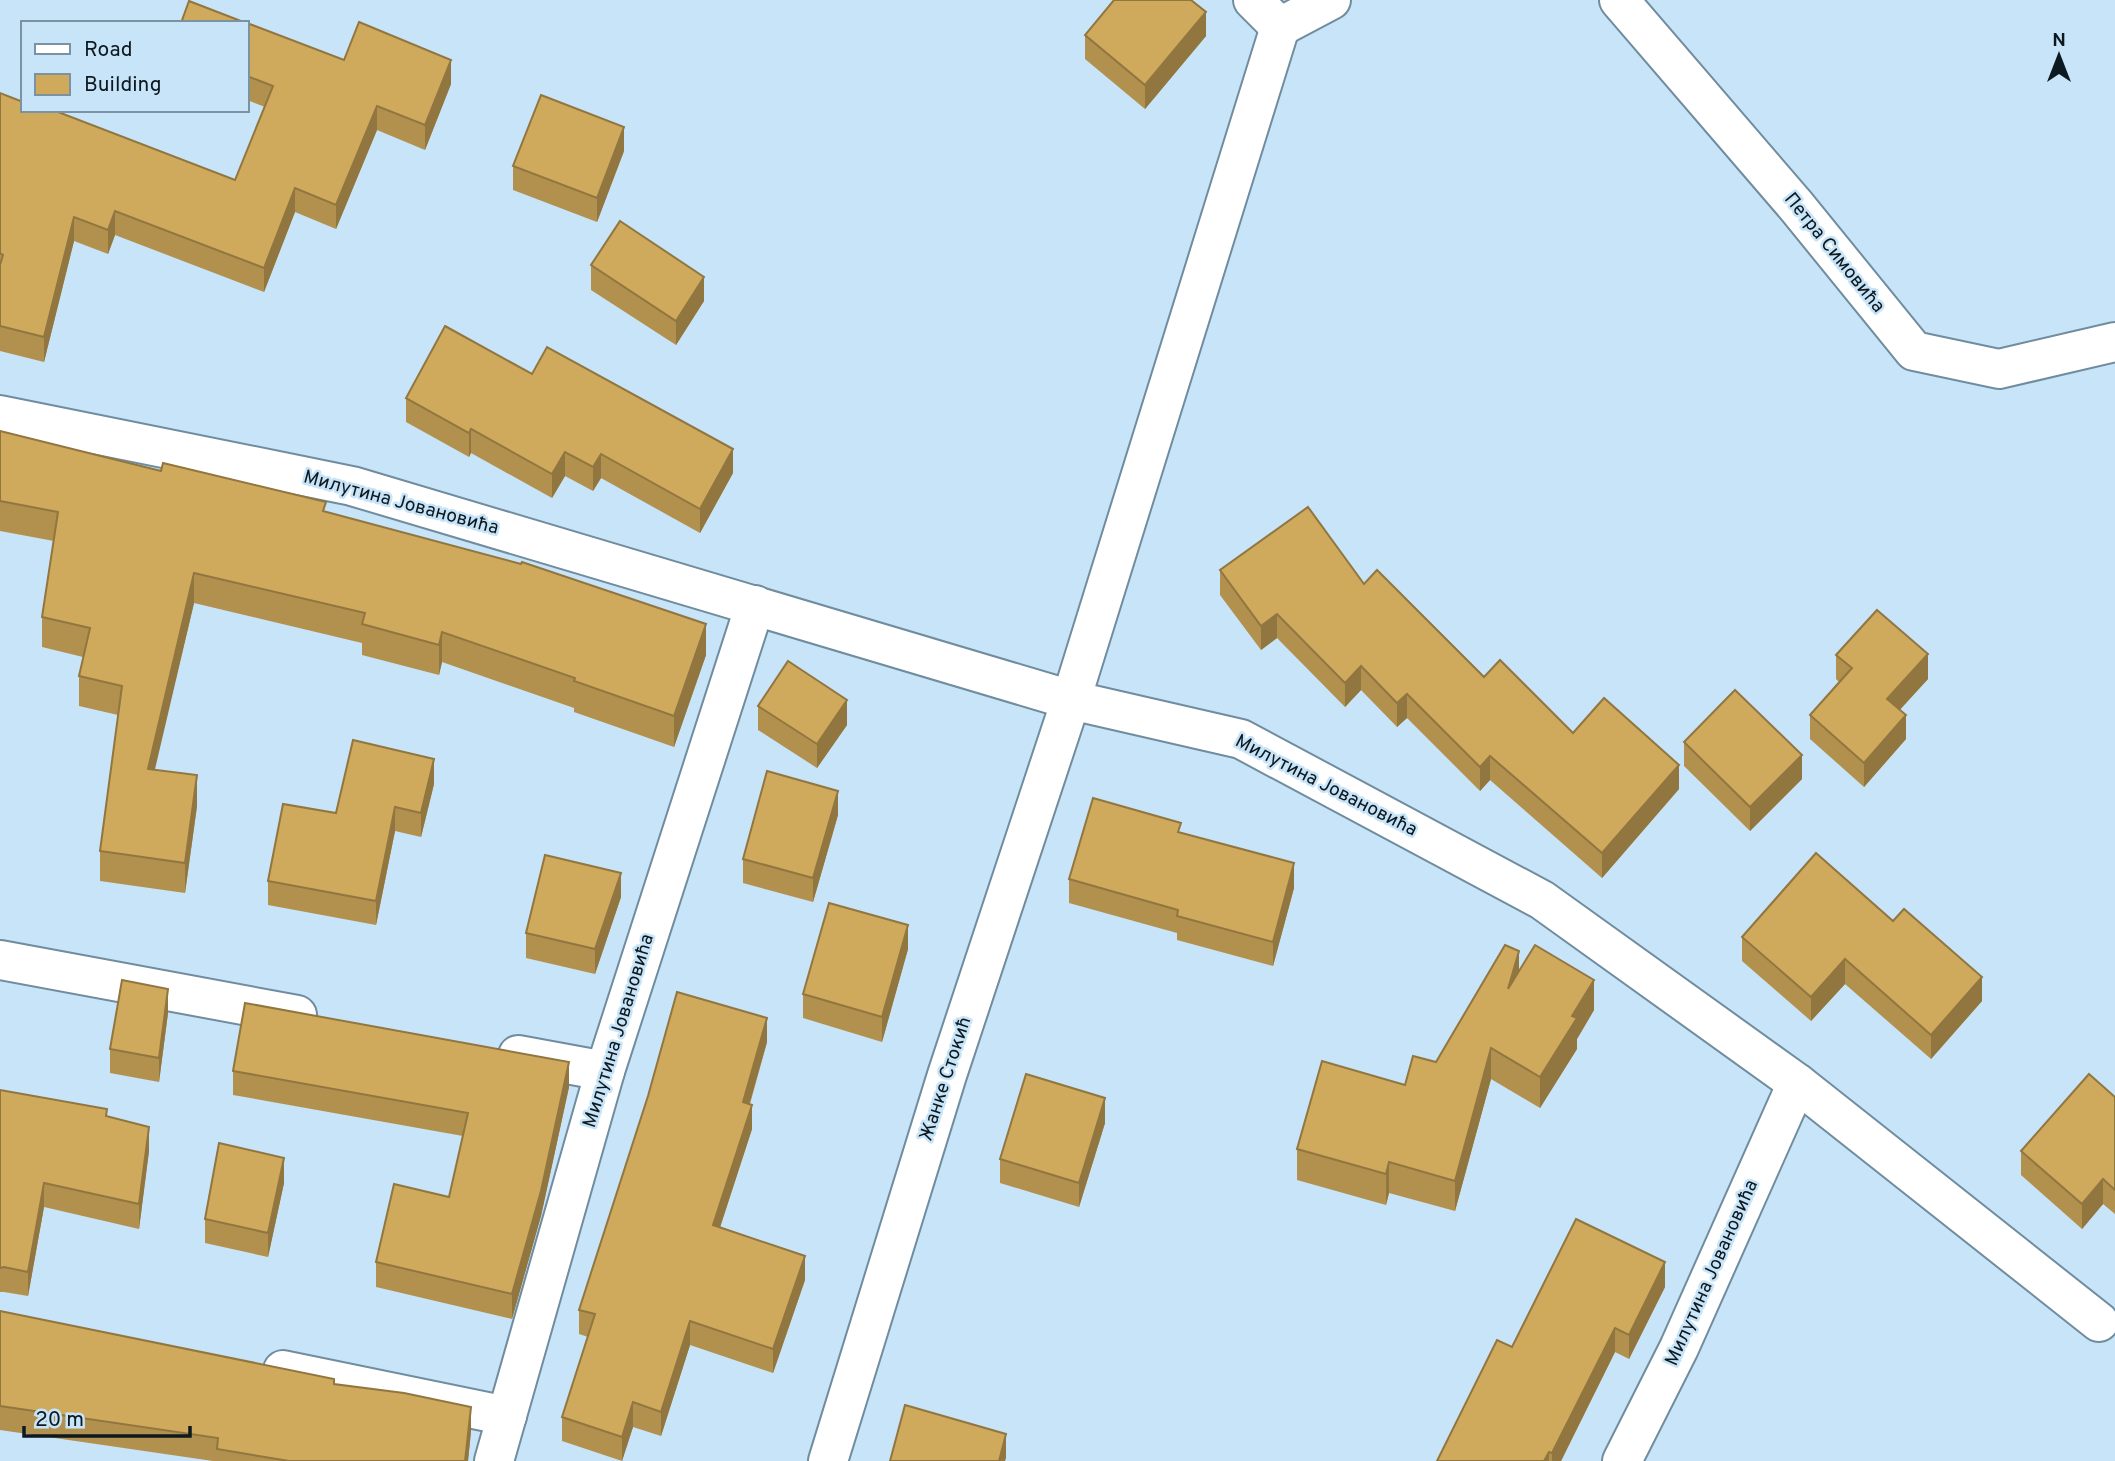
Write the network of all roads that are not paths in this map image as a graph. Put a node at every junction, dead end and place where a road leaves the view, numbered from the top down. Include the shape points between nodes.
1 (1253, 0) edge
2 (1331, 0) edge
3 (1619, 0) edge
4 (1280, 27) junction
5 (2115, 342) edge
6 (0, 415) edge
7 (755, 605) junction
8 (1071, 700) junction
9 (0, 960) edge
10 (330, 1021) edge
11 (481, 1048) edge
12 (605, 1071) junction
13 (1797, 1083) junction
14 (2099, 1322) dead end
15 (247, 1363) edge
16 (507, 1416) junction
17 (494, 1461) edge
18 (828, 1461) edge
19 (1622, 1461) edge

1 - 4 street
2 - 4 street
3 - 5 street, Петра Симовића via 1914,351 1999,369
4 - 8 street, Жанке Стокић
6 - 7 street, Милутина Јовановића via 352,486
7 - 8 street, Милутина Јовановића
7 - 12 street, Милутина Јовановића
8 - 13 street, Милутина Јовановића via 1241,739 1542,900
8 - 18 street, Жанке Стокић via 947,1075
9 - 10 street
11 - 12 street
12 - 16 street, Милутина Јовановића
13 - 14 street, Милутина Јовановића
13 - 19 street, Милутина Јовановића via 1679,1348
15 - 16 street
16 - 17 street, Милутина Јовановића

